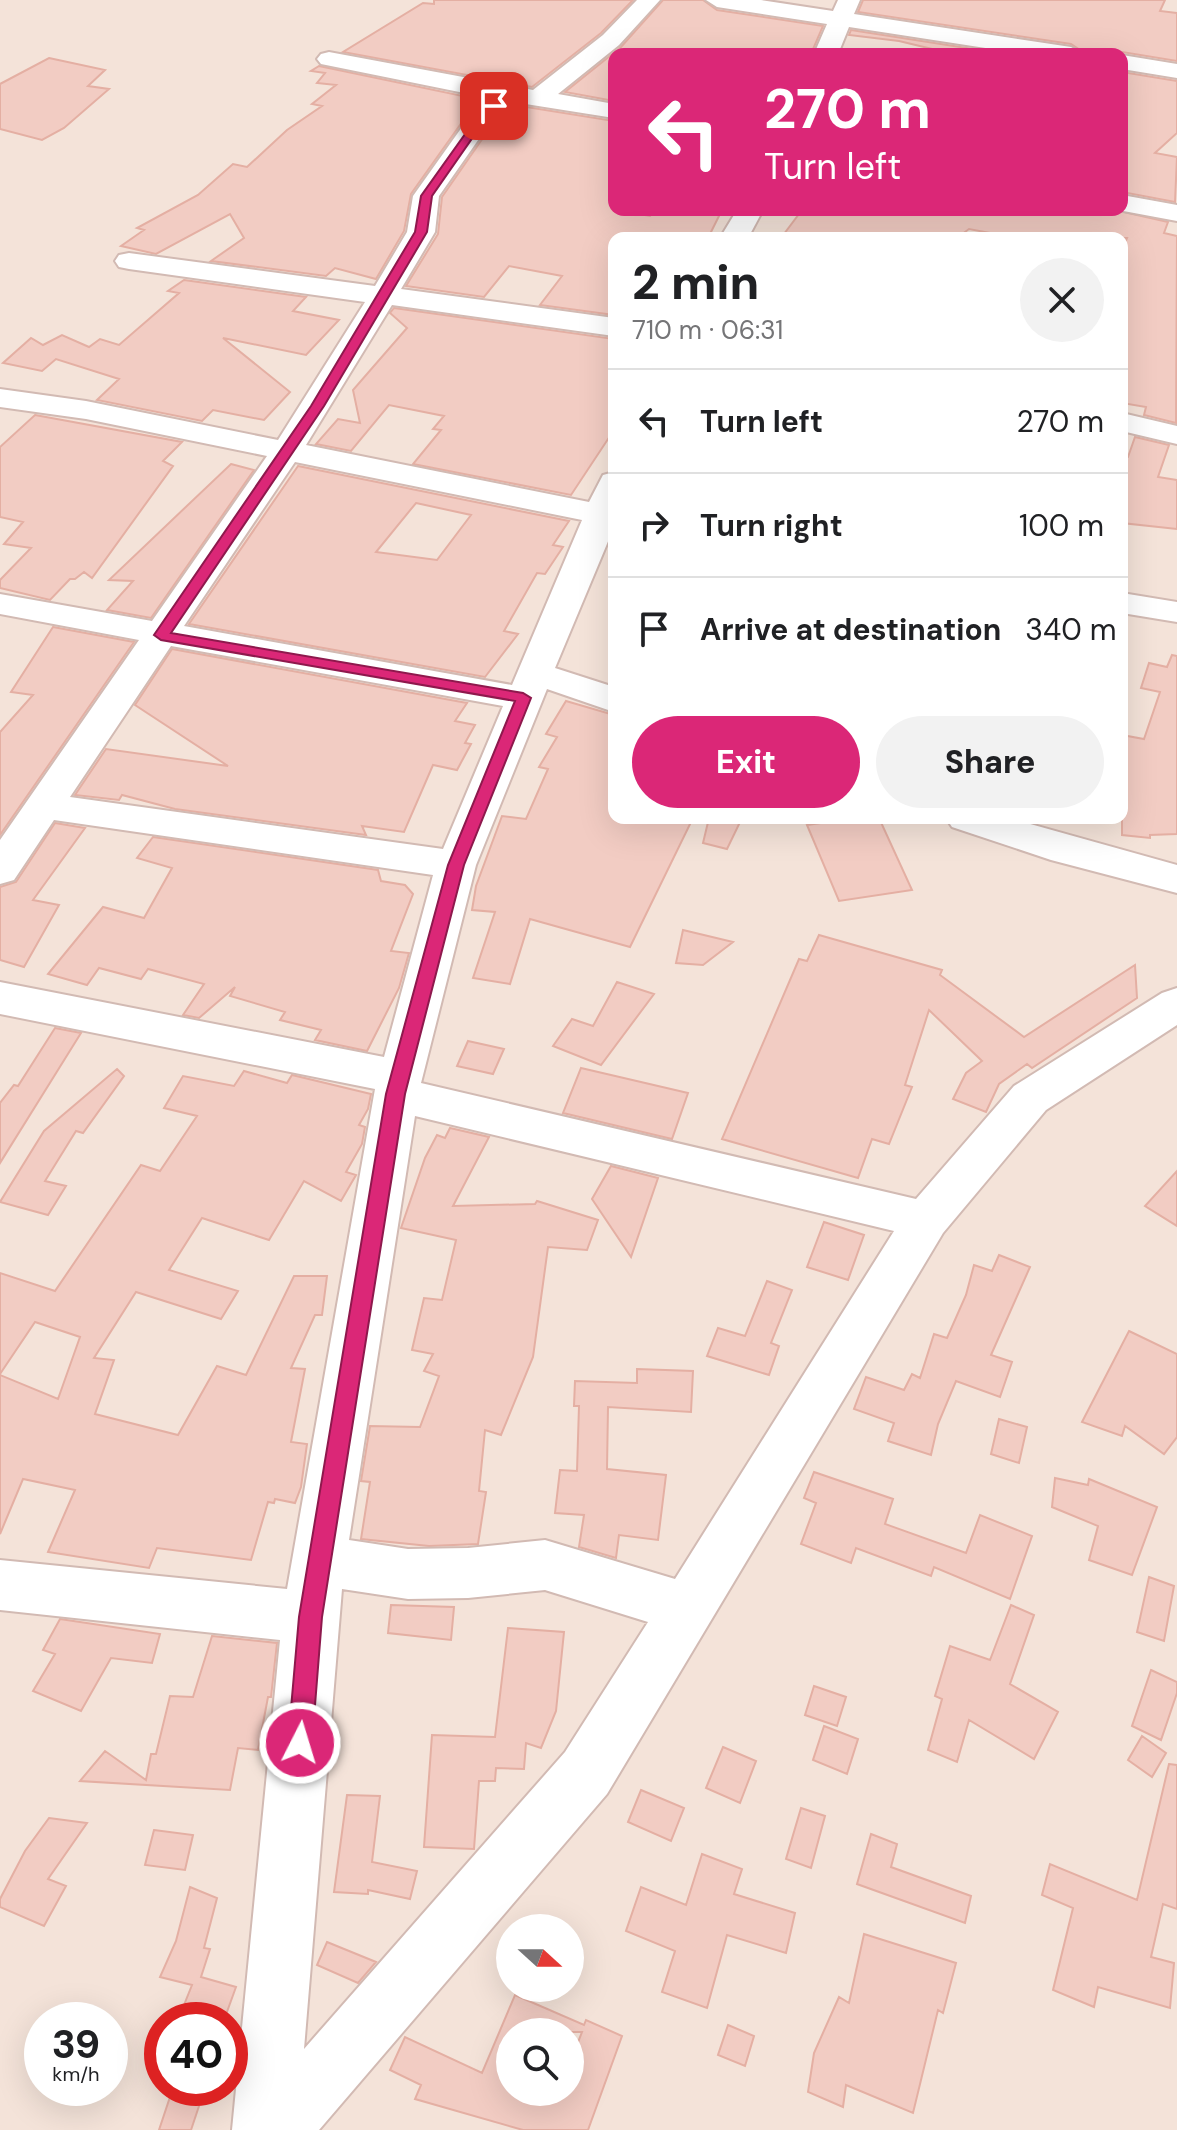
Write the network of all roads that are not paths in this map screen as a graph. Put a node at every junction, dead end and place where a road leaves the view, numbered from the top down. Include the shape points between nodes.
1 (649, 0) edge
2 (717, 0) edge
3 (845, 9) edge
4 (829, 48) edge
5 (1041, 48) edge
6 (329, 59) dead end
7 (1128, 63) edge
8 (1177, 71) edge
9 (523, 96) junction
10 (608, 110) edge
11 (1128, 204) edge
12 (1177, 213) edge
13 (129, 261) dead end
14 (386, 294) junction
15 (608, 326) edge
16 (0, 398) edge
17 (1128, 423) edge
18 (1177, 435) edge
19 (286, 453) junction
20 (608, 505) edge
21 (608, 507) edge
22 (0, 604) edge
23 (1128, 604) edge
24 (1177, 612) edge
25 (161, 635) junction
26 (529, 685) junction
27 (608, 699) edge
28 (44, 806) junction
29 (985, 824) edge
30 (456, 865) junction
31 (0, 870) edge
32 (1177, 879) edge
33 (0, 998) edge
34 (1177, 1004) edge
35 (398, 1085) junction
36 (926, 1220) junction
37 (320, 1561) junction
38 (0, 1585) edge
39 (686, 1608) junction
40 (310, 1617) junction
41 (265, 2130) edge
42 (276, 2130) edge

1 - 9 street via 585,63
2 - 3 street
3 - 4 street
3 - 5 street
6 - 9 street
7 - 8 street
9 - 10 street
9 - 14 street via 481,118 426,196 421,232
11 - 12 street
13 - 14 street
14 - 15 street
14 - 19 street
16 - 19 street via 86,410
17 - 18 street
19 - 20 street
19 - 25 street
21 - 26 street
22 - 25 street
23 - 24 street
25 - 26 street
25 - 28 street
26 - 27 street
26 - 30 street
28 - 30 street
28 - 31 street
29 - 32 street
30 - 35 street
33 - 35 street
34 - 36 street via 1030,1098
35 - 36 street
35 - 37 street
36 - 39 street
37 - 39 street via 408,1574 545,1565
37 - 40 street
38 - 40 street
39 - 42 street via 586,1773
40 - 41 street

